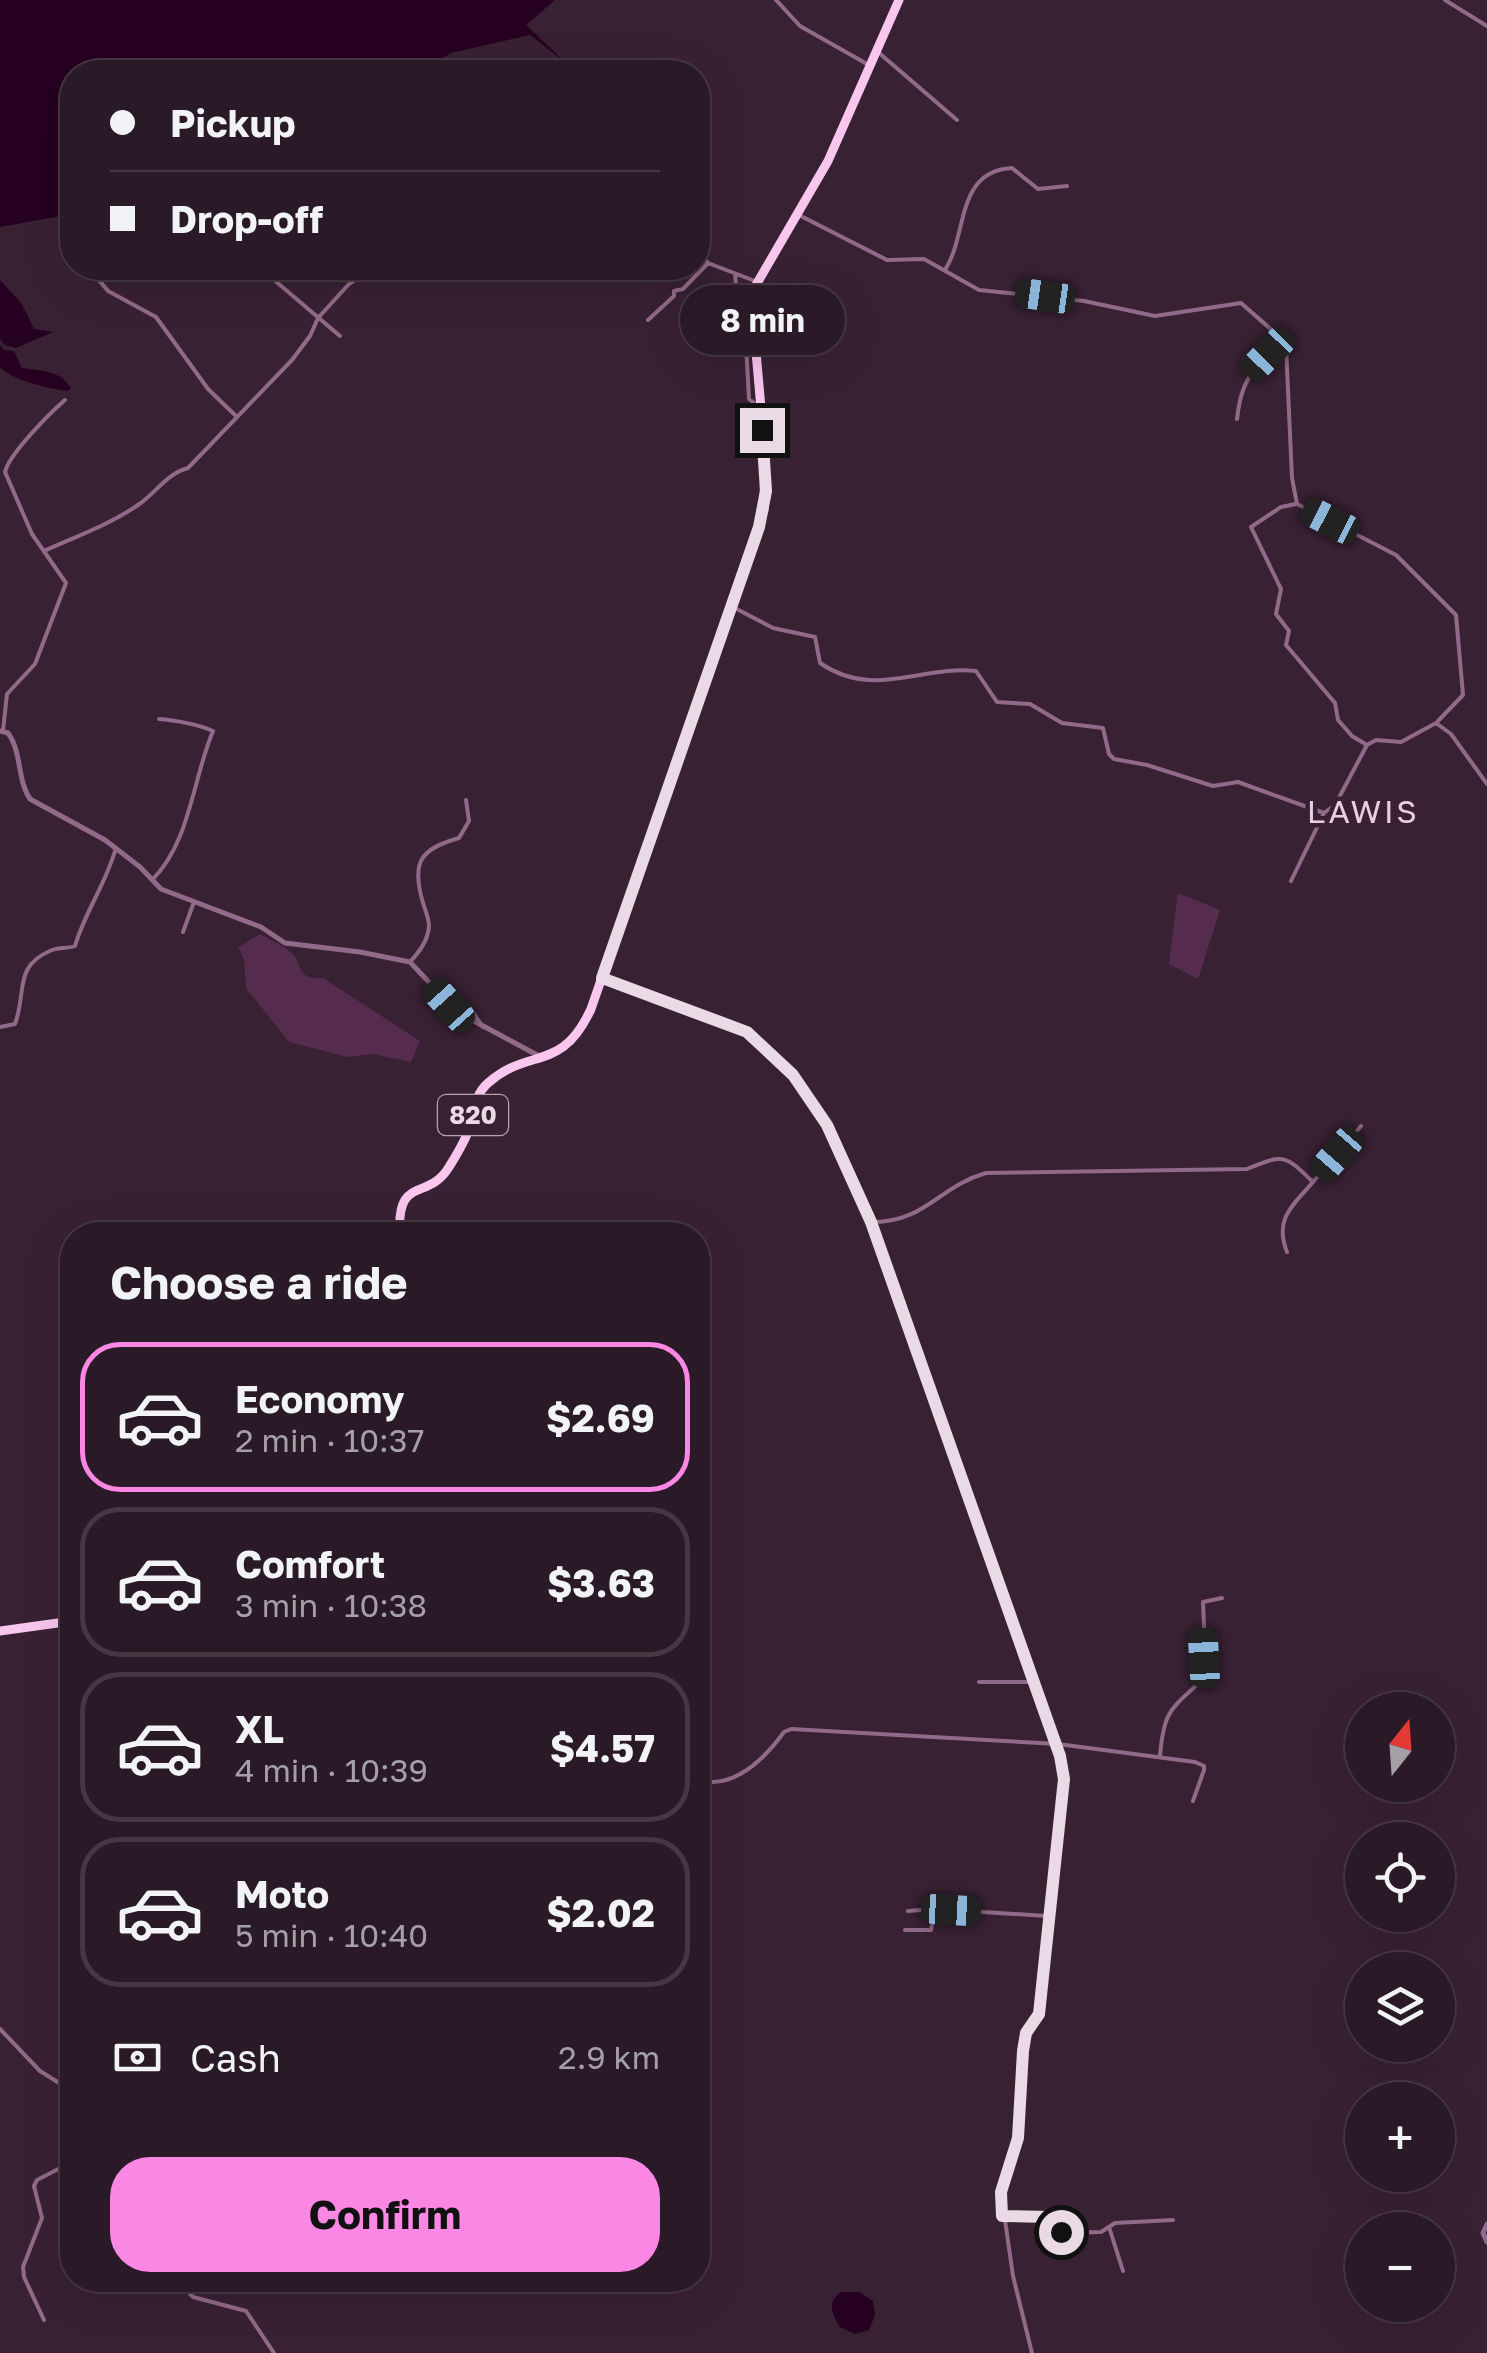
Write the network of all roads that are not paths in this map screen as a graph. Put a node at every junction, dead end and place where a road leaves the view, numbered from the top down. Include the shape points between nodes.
1 (776, 0) edge
2 (899, 0) edge
3 (1445, 0) edge
4 (1487, 26) edge
5 (878, 52) junction
6 (871, 66) junction
7 (958, 120) dead end
8 (1067, 186) dead end
9 (797, 214) junction
10 (710, 264) edge
11 (946, 270) junction
12 (734, 274) junction
13 (98, 280) edge
14 (274, 280) edge
15 (355, 280) edge
16 (691, 280) edge
17 (757, 282) junction
18 (318, 318) junction
19 (648, 320) dead end
20 (1274, 332) junction
21 (340, 336) dead end
22 (65, 400) dead end
23 (760, 407) junction
24 (238, 418) junction
25 (1237, 419) dead end
26 (1297, 504) junction
27 (44, 552) junction
28 (731, 606) junction
29 (159, 719) dead end
30 (1436, 723) junction
31 (1, 731) edge
32 (1367, 744) junction
33 (1487, 784) edge
34 (466, 800) dead end
35 (1324, 813) junction
36 (115, 851) junction
37 (152, 880) junction
38 (1291, 881) dead end
39 (194, 902) junction
40 (184, 932) dead end
41 (410, 962) junction
42 (602, 978) junction
43 (0, 1027) edge
44 (543, 1058) junction
45 (1362, 1126) dead end
46 (1313, 1182) junction
47 (400, 1222) edge
48 (871, 1222) junction
49 (1287, 1252) dead end
50 (1222, 1598) dead end
51 (60, 1623) edge
52 (0, 1631) edge
53 (979, 1682) dead end
54 (1034, 1682) junction
55 (1058, 1744) junction
56 (1160, 1756) junction
57 (710, 1781) edge
58 (1193, 1801) dead end
59 (934, 1909) junction
60 (908, 1911) dead end
61 (1049, 1916) junction
62 (905, 1930) dead end
63 (0, 2029) edge
64 (60, 2084) edge
65 (60, 2168) edge
66 (1002, 2216) junction
67 (1172, 2220) dead end
68 (1487, 2224) edge
69 (1109, 2227) junction
70 (1487, 2242) edge
71 (1123, 2272) dead end
72 (189, 2292) edge
73 (44, 2320) dead end
74 (274, 2353) edge
75 (1032, 2353) edge

1 - 6 street via 800,26
2 - 5 highway, 820
3 - 4 street
5 - 6 highway, 820
5 - 7 street
6 - 9 highway, 820
8 - 11 street via 1038,189 1012,168 990,172 967,198
9 - 11 street via 888,260 924,259
9 - 17 highway, 820
10 - 12 street
11 - 20 street via 979,290 1155,316 1241,303
12 - 17 street
12 - 23 street via 744,306 749,399
13 - 24 street via 156,317
14 - 18 street
15 - 18 street
16 - 19 street
17 - 23 highway, 820 via 752,307
18 - 21 street
18 - 24 street via 297,354
20 - 25 street via 1271,352 1243,390
20 - 26 street via 1286,346
22 - 27 street via 10,458 5,472
23 - 28 highway, 820 via 764,510
24 - 27 street via 138,505
26 - 30 street via 1396,555 1456,615 1463,695
26 - 32 street via 1251,527 1281,589 1276,614 1289,631 1286,645 1335,703 1338,720
27 - 31 street via 66,583 34,664 7,694
28 - 35 street via 773,628 815,638 820,663 852,679 976,671 997,702 1030,704 1062,722 1102,728 1114,758 1214,786 1238,782
28 - 42 highway, 820
29 - 37 street via 213,732 182,832
30 - 32 street via 1400,742
30 - 33 street
31 - 36 street via 14,741 27,795
32 - 35 street via 1335,805
34 - 41 street via 469,820 459,838 421,856 429,927
35 - 38 street
36 - 37 street
36 - 43 street via 75,946 56,948 26,968 14,1024
37 - 39 street
39 - 40 street
39 - 41 street via 285,943
41 - 44 street via 452,1007
42 - 44 highway, 820 via 578,1034
42 - 48 street via 756,1037 819,1112
44 - 47 highway, 820 via 513,1067 479,1092 449,1168 410,1194 399,1207
45 - 46 street
46 - 48 street via 1278,1156 1247,1169 986,1173 910,1217
46 - 49 street via 1283,1222
48 - 54 street
50 - 56 street via 1203,1602 1206,1676 1170,1709
51 - 52 highway
53 - 54 street
54 - 55 street
55 - 56 street
55 - 57 street via 791,1729 758,1764
55 - 61 street via 1064,1779
56 - 58 street via 1204,1766
59 - 60 street
59 - 61 street
59 - 62 street via 930,1930
61 - 66 street via 1039,2014 1026,2033 1018,2138 1001,2192
63 - 64 street
65 - 73 street via 34,2186 42,2218 23,2267
66 - 69 street via 1050,2217 1064,2234
66 - 75 street
67 - 69 street
68 - 70 street
69 - 71 street
72 - 74 street via 246,2311

